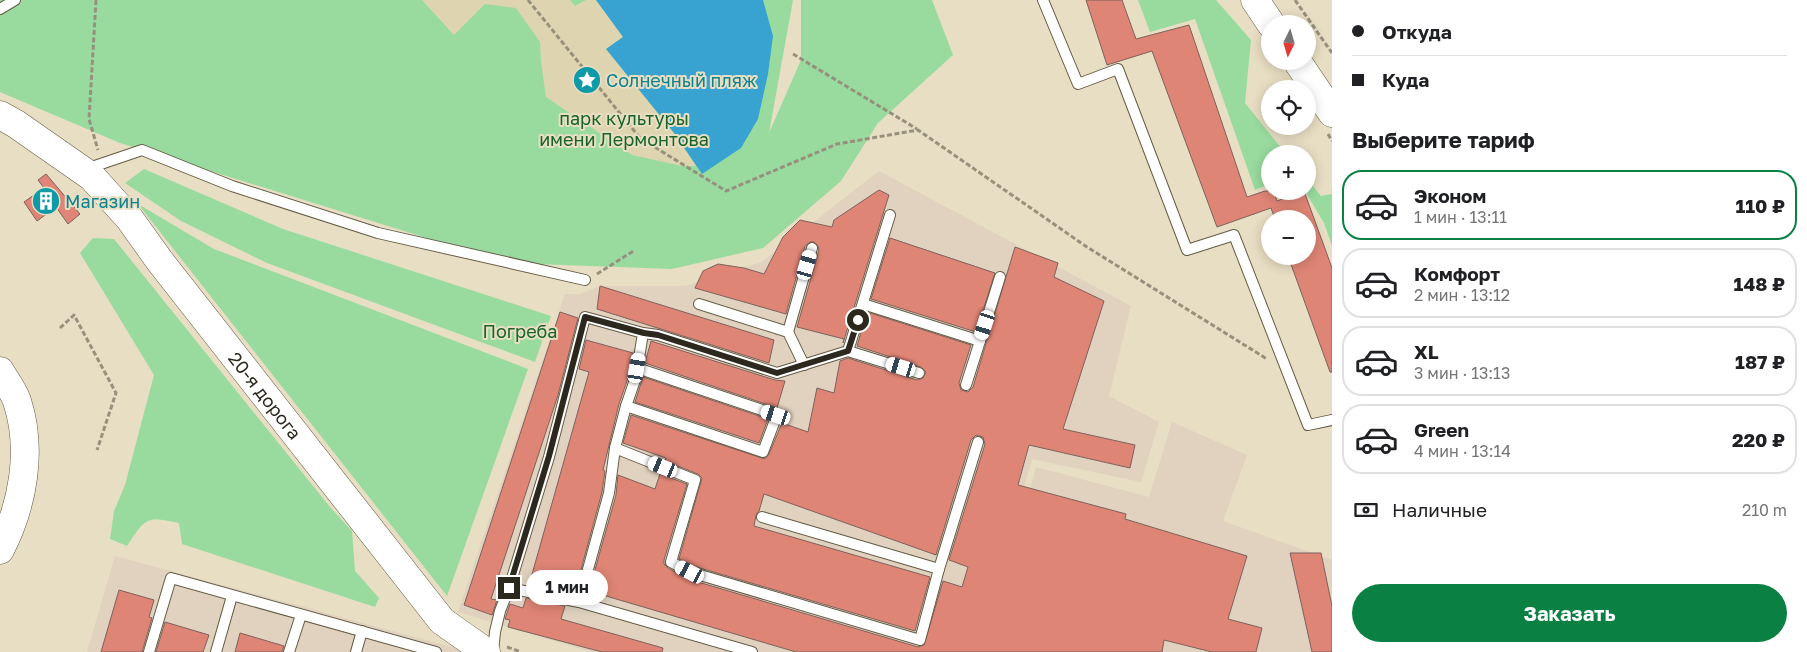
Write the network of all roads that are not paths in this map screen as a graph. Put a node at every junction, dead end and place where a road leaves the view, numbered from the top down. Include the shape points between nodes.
1 (15, 0) edge
2 (1043, 0) edge
3 (1255, 0) edge
4 (0, 9) edge
5 (1265, 15) edge
6 (1304, 70) edge
7 (1330, 105) edge
8 (0, 115) edge
9 (0, 134) edge
10 (42, 142) junction
11 (92, 167) junction
12 (890, 215) dead end
13 (812, 248) dead end
14 (1000, 277) dead end
15 (585, 280) road end
16 (699, 304) dead end
17 (863, 304) junction
18 (788, 332) junction
19 (644, 333) junction
20 (980, 341) junction
21 (848, 351) junction
22 (804, 365) junction
23 (637, 368) junction
24 (0, 371) edge
25 (919, 373) dead end
26 (966, 385) dead end
27 (626, 406) junction
28 (1332, 420) edge
29 (978, 442) dead end
30 (615, 448) junction
31 (762, 517) dead end
32 (0, 550) edge
33 (939, 569) junction
34 (509, 588) junction
35 (232, 596) junction
36 (579, 602) junction
37 (301, 615) junction
38 (362, 631) junction
39 (432, 651) edge
40 (149, 652) edge
41 (216, 652) edge
42 (289, 652) edge
43 (356, 652) edge
44 (486, 652) edge
45 (493, 652) edge
46 (752, 652) edge

1 - 4 lane
2 - 28 lane via 1078,84 1118,69 1187,250 1234,235 1308,425
3 - 5 main road
6 - 7 main road
8 - 10 main road, 20-я дорога
9 - 10 main road, 20-я дорога
10 - 11 main road, 20-я дорога
11 - 15 lane via 142,150 232,186 378,233
11 - 44 main road, 20-я дорога via 159,260 442,621
12 - 17 lane
13 - 18 lane
14 - 20 lane
16 - 18 lane
17 - 20 lane
17 - 21 lane
18 - 22 lane
19 - 22 lane via 777,373
19 - 23 lane
19 - 34 lane via 585,317 549,456
20 - 26 lane
21 - 22 lane
21 - 25 lane
23 - 27 lane
23 - 27 lane via 776,415 763,452
24 - 32 main road via 16,400 23,428 24,464 19,500
27 - 30 lane
29 - 33 lane
30 - 33 lane via 695,480 671,562 690,572 920,640
30 - 36 lane via 609,493
31 - 33 lane
34 - 36 lane
34 - 45 lane via 500,611
35 - 37 lane
35 - 40 lane via 171,578
35 - 41 lane
36 - 46 lane
37 - 38 lane
37 - 42 lane
38 - 39 lane
38 - 43 lane

